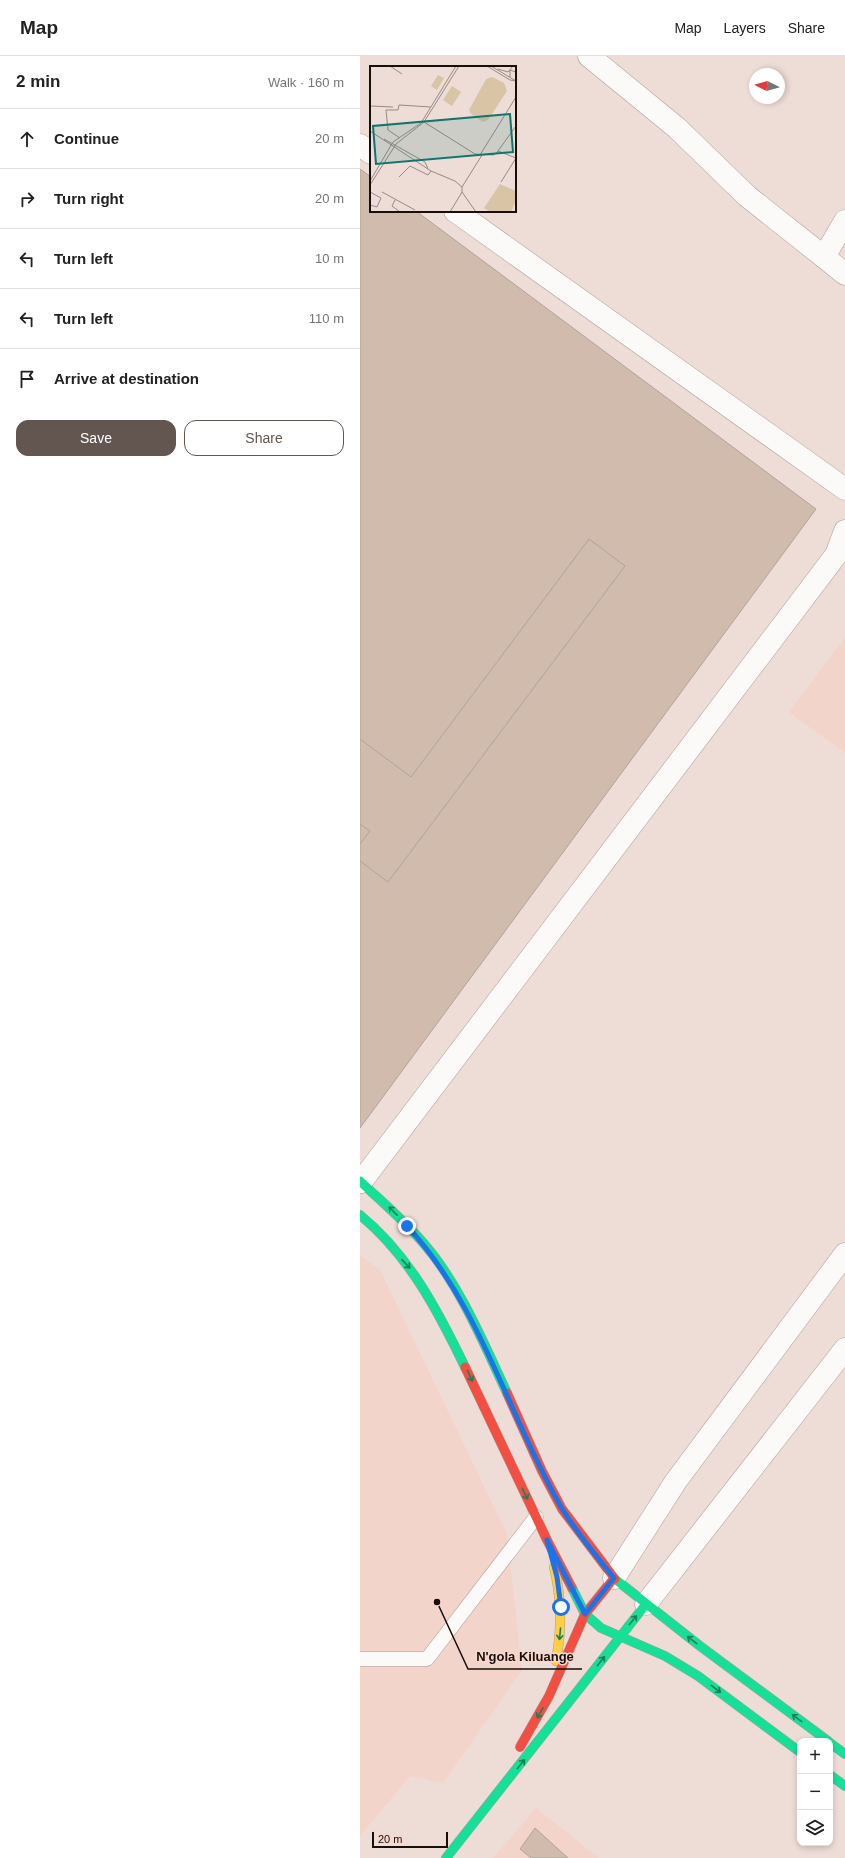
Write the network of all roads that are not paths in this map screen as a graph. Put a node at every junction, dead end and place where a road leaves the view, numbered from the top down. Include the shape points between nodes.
1 (589, 56) edge
2 (360, 145) edge
3 (370, 151) edge
4 (456, 212) edge
5 (845, 221) edge
6 (824, 257) junction
7 (845, 274) edge
8 (845, 489) edge
9 (845, 531) edge
10 (360, 1182) edge
11 (360, 1215) edge
12 (845, 1254) edge
13 (845, 1349) edge
14 (536, 1517) junction
15 (547, 1540) junction
16 (614, 1578) junction
17 (646, 1604) junction
18 (585, 1614) junction
19 (621, 1636) junction
20 (360, 1659) edge
21 (549, 1696) junction
22 (824, 1738) edge
23 (833, 1745) edge
24 (797, 1750) edge
25 (845, 1754) edge
26 (833, 1777) edge
27 (845, 1786) edge
28 (480, 1817) junction
29 (446, 1858) edge

1 - 6 street via 677,128 747,196
2 - 3 street
4 - 8 street
5 - 6 street
6 - 7 street
9 - 10 street via 836,556
16 -> 10 street via 562,1509 489,1354 448,1279 426,1246
11 -> 14 street via 413,1271 445,1324
12 - 16 street via 676,1481
13 - 17 street
14 - 15 street
14 - 20 lane via 428,1659
15 - 18 street
15 -> 21 street via 557,1577 561,1607 559,1648
16 - 17 street
16 - 18 street
19 -> 17 street
22 -> 17 street
18 - 19 street via 601,1628
18 - 21 street
19 -> 24 street via 665,1656 698,1676
28 -> 19 street
21 -> 28 street
23 - 25 street
26 - 27 street
28 - 29 street

